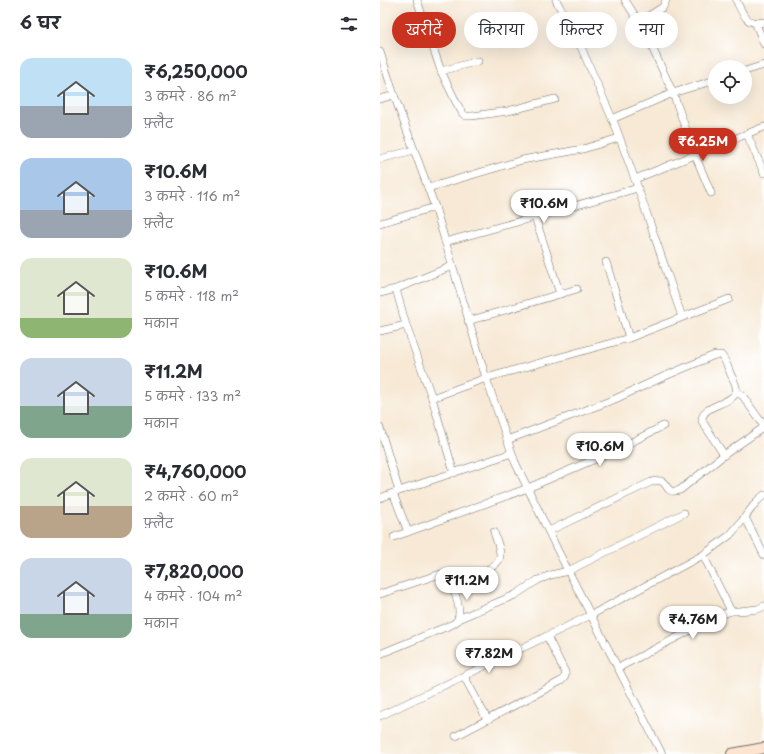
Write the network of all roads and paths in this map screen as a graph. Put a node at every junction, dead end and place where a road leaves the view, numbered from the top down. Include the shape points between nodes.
1 (417, 0) edge
2 (556, 0) edge
3 (625, 0) edge
4 (666, 0) edge
5 (736, 0) edge
6 (633, 12) edge
7 (655, 12) edge
8 (764, 22) edge
9 (756, 24) junction
10 (764, 44) edge
11 (652, 48) edge
12 (380, 52) edge
13 (478, 61) dead end
14 (764, 65) edge
15 (752, 69) edge
16 (441, 71) junction
17 (708, 82) edge
18 (673, 93) junction
19 (394, 95) junction
20 (380, 99) edge
21 (555, 99) dead end
22 (612, 119) junction
23 (764, 127) edge
24 (746, 134) junction
25 (619, 138) junction
26 (414, 150) junction
27 (695, 155) junction
28 (380, 159) edge
29 (764, 172) edge
30 (635, 179) junction
31 (428, 188) junction
32 (638, 188) junction
33 (710, 192) dead end
34 (435, 207) junction
35 (535, 217) junction
36 (380, 223) edge
37 (445, 242) junction
38 (606, 262) dead end
39 (452, 266) junction
40 (396, 289) junction
41 (576, 289) dead end
42 (380, 293) edge
43 (560, 294) junction
44 (729, 299) dead end
45 (682, 317) junction
46 (468, 321) junction
47 (406, 325) junction
48 (380, 331) edge
49 (629, 338) junction
50 (486, 378) junction
51 (736, 392) junction
52 (432, 398) junction
53 (664, 426) dead end
54 (764, 426) edge
55 (380, 428) edge
56 (382, 440) edge
57 (507, 440) junction
58 (512, 453) junction
59 (724, 455) junction
60 (454, 473) junction
61 (528, 488) junction
62 (396, 492) junction
63 (764, 496) edge
64 (380, 498) edge
65 (684, 513) dead end
66 (745, 517) junction
67 (549, 531) junction
68 (408, 532) junction
69 (494, 532) dead end
70 (394, 537) dead end
71 (763, 550) edge
72 (703, 555) junction
73 (568, 571) junction
74 (452, 585) junction
75 (380, 594) edge
76 (764, 606) edge
77 (731, 611) junction
78 (591, 615) junction
79 (458, 619) junction
80 (547, 636) junction
81 (380, 654) edge
82 (618, 668) junction
83 (464, 676) junction
84 (380, 716) edge
85 (487, 719) junction
86 (456, 736) dead end
87 (764, 748) edge
88 (662, 754) edge
89 (732, 754) edge

1 - 16 street
2 - 22 street via 581,47
3 - 6 street
4 - 7 street via 663,7
5 - 9 street via 746,18
8 - 9 street
9 - 10 street
11 - 18 street
12 - 19 street
13 - 16 street
14 - 15 street
16 - 21 street via 459,108 466,116 508,111
17 - 18 street
18 - 22 street
18 - 27 street
19 - 20 street
19 - 26 street
22 - 25 street
23 - 24 street
24 - 27 street
24 - 29 street
25 - 30 street
25 - 31 street via 584,149 522,160
26 - 28 street
26 - 31 street
27 - 30 street
27 - 33 street
30 - 32 street
31 - 34 street
32 - 35 street
32 - 45 street
34 - 36 street
34 - 37 street
35 - 37 street
35 - 43 street
37 - 39 street
38 - 49 street
39 - 40 street
39 - 46 street
40 - 42 street
40 - 47 street
41 - 43 street
43 - 46 street
44 - 45 street
45 - 49 street
46 - 50 street
47 - 48 street
47 - 52 street
49 - 50 street
50 - 52 street
50 - 57 street
51 - 54 street via 742,395
51 - 57 street via 725,360 721,355 715,355 615,399
51 - 59 street via 734,396 706,411 702,417 704,426
52 - 60 street
53 - 61 street
54 - 59 street
55 - 56 street
56 - 62 street
57 - 58 street
58 - 60 street
58 - 61 street
59 - 67 street via 680,490 671,491 663,482 651,482
60 - 62 street
61 - 67 street
61 - 68 street
62 - 64 street
62 - 68 street
63 - 66 street
65 - 73 street
66 - 71 street
66 - 72 street via 730,535
67 - 73 street
68 - 70 street
69 - 74 street via 501,555 498,563
72 - 77 street
72 - 78 street
73 - 78 street
73 - 79 street via 538,580 515,594
74 - 75 street via 445,574 437,574
74 - 79 street via 459,607
76 - 77 street
77 - 82 street
78 - 80 street
78 - 82 street
79 - 81 street via 448,627
80 - 83 street
80 - 85 street via 566,676 561,681
82 - 88 street
83 - 84 street
83 - 85 street
85 - 86 street
87 - 89 main road

